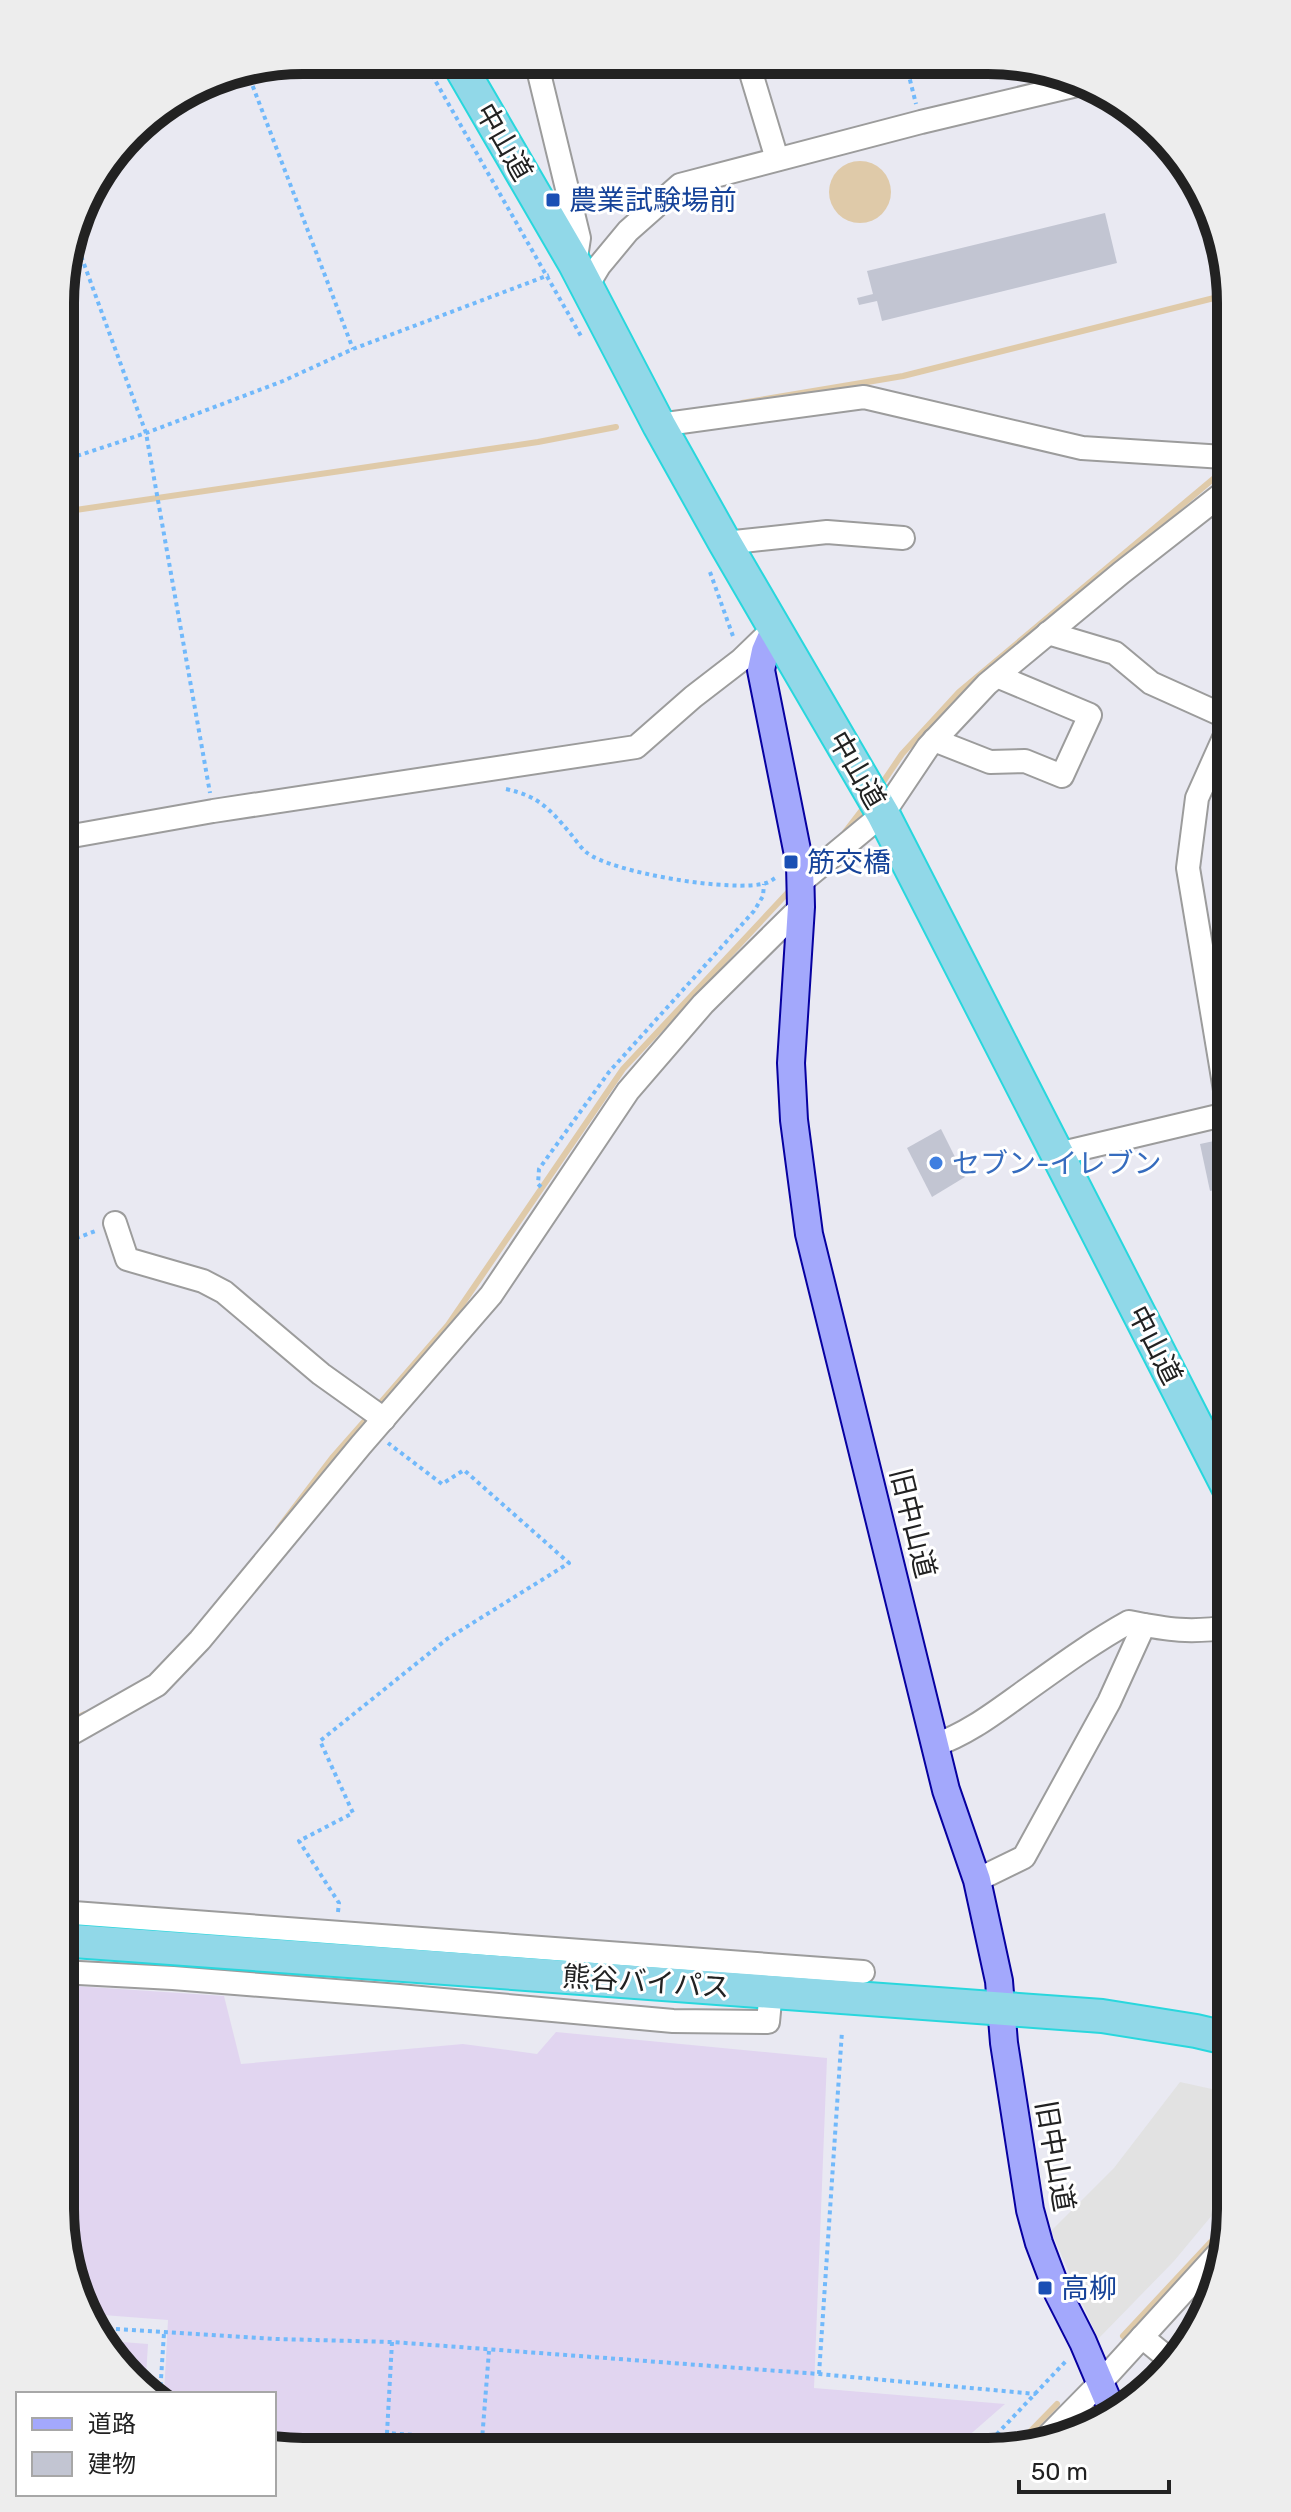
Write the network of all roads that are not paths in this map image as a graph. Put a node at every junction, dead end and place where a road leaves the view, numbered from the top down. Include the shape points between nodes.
1 (464, 74) edge
2 (539, 74) edge
3 (751, 74) edge
4 (1066, 88) edge
5 (777, 159) junction
6 (570, 275) junction
7 (659, 425) junction
8 (1217, 457) edge
9 (1217, 498) edge
10 (903, 538) dead end
11 (725, 543) junction
12 (775, 628) junction
13 (1048, 633) junction
14 (997, 676) junction
15 (1217, 714) edge
16 (934, 740) junction
17 (1217, 752) edge
18 (883, 814) junction
19 (74, 836) edge
20 (801, 885) junction
21 (1217, 1038) edge
22 (1217, 1117) edge
23 (1058, 1154) junction
24 (115, 1223) road end
25 (378, 1425) junction
26 (1217, 1466) edge
27 (1144, 1625) junction
28 (1217, 1629) edge
29 (74, 1732) edge
30 (935, 1745) junction
31 (977, 1880) junction
32 (79, 1932) edge
33 (664, 1970) junction
34 (863, 1972) dead end
35 (74, 1973) edge
36 (771, 1990) junction
37 (1001, 2008) junction
38 (1217, 2036) edge
39 (1211, 2261) edge
40 (1142, 2337) junction
41 (1164, 2355) edge
42 (1101, 2382) junction
43 (1109, 2403) edge
44 (1056, 2428) edge

1 - 6 highway, 中山道
2 - 6 street via 579,238
3 - 5 street
4 - 5 street
5 - 6 street via 680,185 628,231 599,266
6 - 7 highway, 中山道
7 - 8 street via 864,397 1082,448
7 - 11 highway, 中山道
9 - 13 street
10 - 11 street via 827,532
11 - 12 highway, 中山道
12 - 18 highway, 中山道
12 - 19 street via 636,747
12 - 20 main road, 旧中山道 via 761,670
13 - 14 street
13 - 15 street via 1115,653 1151,683
14 - 16 street
14 - 16 street via 1090,715 1062,776 1025,761 990,762
16 - 18 street
17 - 21 street via 1197,798 1188,868
18 - 20 street
18 - 23 highway, 中山道
20 - 25 street via 628,1091 491,1295
20 - 30 main road, 旧中山道 via 791,1063 802,1193 820,1285
22 - 23 street
23 - 26 highway, 中山道
24 - 25 street via 127,1259 224,1292
25 - 29 street via 157,1685
27 - 28 street via 1175,1631
27 - 30 street via 1129,1622 1099,1639 987,1718
27 - 31 street via 1109,1702 1024,1857
30 - 31 main road, 旧中山道
31 - 37 main road, 旧中山道
32 - 33 highway, 熊谷バイパス
32 - 33 street via 336,1934
33 - 34 street
33 - 36 highway, 熊谷バイパス
35 - 36 street via 673,2021 768,2022
36 - 37 highway, 熊谷バイパス
37 - 38 highway, 熊谷バイパス via 1102,2016
37 - 42 main road, 旧中山道 via 1030,2210 1058,2293
39 - 40 street
40 - 41 street
40 - 42 street
42 - 43 main road, 旧中山道
42 - 44 street

